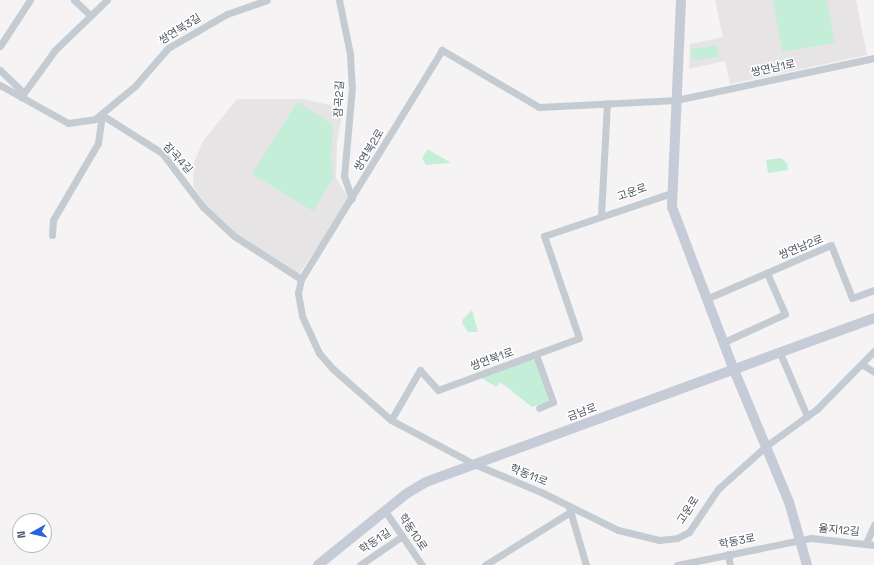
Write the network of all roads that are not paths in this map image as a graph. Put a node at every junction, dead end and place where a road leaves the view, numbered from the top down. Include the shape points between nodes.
1 (30, 0) edge
2 (74, 0) edge
3 (107, 0) edge
4 (267, 0) edge
5 (339, 0) edge
6 (681, 0) edge
7 (90, 15) junction
8 (0, 46) edge
9 (874, 58) edge
10 (0, 70) edge
11 (0, 85) edge
12 (23, 95) junction
13 (678, 100) junction
14 (607, 103) junction
15 (102, 115) junction
16 (672, 193) junction
17 (352, 199) junction
18 (601, 216) junction
19 (52, 235) dead end
20 (767, 273) junction
21 (301, 279) junction
22 (874, 290) edge
23 (706, 299) junction
24 (874, 318) edge
25 (579, 338) joint
26 (724, 342) junction
27 (874, 351) edge
28 (780, 353) junction
29 (536, 355) junction
30 (862, 365) junction
31 (734, 370) junction
32 (874, 372) edge
33 (539, 408) dead end
34 (807, 416) junction
35 (391, 420) junction
36 (766, 446) junction
37 (474, 464) junction
38 (570, 509) junction
39 (385, 511) junction
40 (874, 525) edge
41 (402, 536) junction
42 (801, 540) junction
43 (866, 543) junction
44 (874, 545) edge
45 (728, 554) junction
46 (318, 565) edge
47 (360, 565) edge
48 (422, 565) edge
49 (485, 565) edge
50 (586, 565) edge
51 (677, 565) edge
52 (730, 565) edge
53 (807, 565) edge

1 - 8 street
2 - 7 street
3 - 7 street
4 - 15 street, 쌍연북3길 via 227,14 168,48 135,86
5 - 17 street, 잠곡2길 via 350,54 352,87 344,176
6 - 13 street
7 - 12 street via 55,50
9 - 13 street, 쌍연남1로
10 - 12 street
11 - 12 street
12 - 15 street via 68,123 95,119
13 - 14 street, 쌍연남1로
13 - 16 street
14 - 17 street, 쌍연북2로 via 539,107 442,50
14 - 18 street
15 - 19 street via 98,143 52,220
15 - 21 street, 잠곡4길 via 162,153 203,207 234,236
16 - 18 street, 고운로
16 - 23 street via 675,219
17 - 21 street, 쌍연북2로
18 - 25 street, 고운로 via 544,236
20 - 22 street, 쌍연남2로 via 831,245 852,298
20 - 23 street, 쌍연남2로
20 - 26 street via 785,314
21 - 35 street, 쌍연북2로 via 298,293 300,307 319,353 333,369
23 - 26 street
24 - 28 street, 금남로
25 - 29 street, 쌍연북1로
26 - 31 street
27 - 30 street, 고운로
28 - 31 street, 금남로
28 - 34 street
29 - 33 street via 553,402
29 - 35 street, 쌍연북1로 via 438,390 420,370
30 - 32 street
30 - 34 street, 고운로
31 - 36 street
31 - 37 street, 금남로
34 - 36 street, 고운로
35 - 37 street, 쌍연북2로
36 - 38 street, 고운로 via 718,489 692,529 677,538 659,540 628,533
36 - 42 street
37 - 38 street, 학동11로 via 541,492
37 - 39 street, 금남로 via 420,485
38 - 49 street
38 - 50 street
39 - 41 street, 학동10로
39 - 46 street, 금남로
40 - 43 street
41 - 47 street, 학동1길
41 - 48 street, 학동10로
42 - 43 street, 율지12길 via 824,538
42 - 45 street, 학동3로
42 - 53 street
43 - 44 street, 율지12길
45 - 51 street, 학동3로
45 - 52 street

